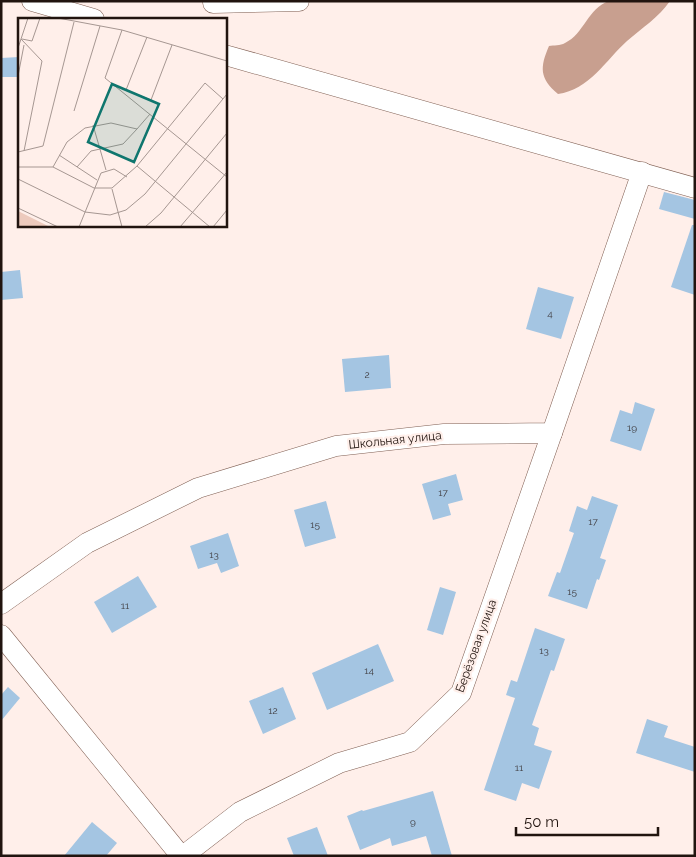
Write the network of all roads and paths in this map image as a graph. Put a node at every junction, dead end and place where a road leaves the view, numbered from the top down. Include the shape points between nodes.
1 (32, 1) edge
2 (213, 1) edge
3 (299, 1) edge
4 (91, 18) edge
5 (226, 55) edge
6 (642, 172) junction
7 (695, 188) edge
8 (552, 433) junction
9 (1, 604) edge
10 (1, 635) edge
11 (182, 856) edge

1 - 4 street
2 - 3 street
5 - 6 street
6 - 7 street
6 - 8 street
8 - 9 street, Школьная улица via 444,434 336,446 198,488 87,543
8 - 11 street, Берёзовая улица via 462,693 410,742 339,762 240,812
10 - 11 street

